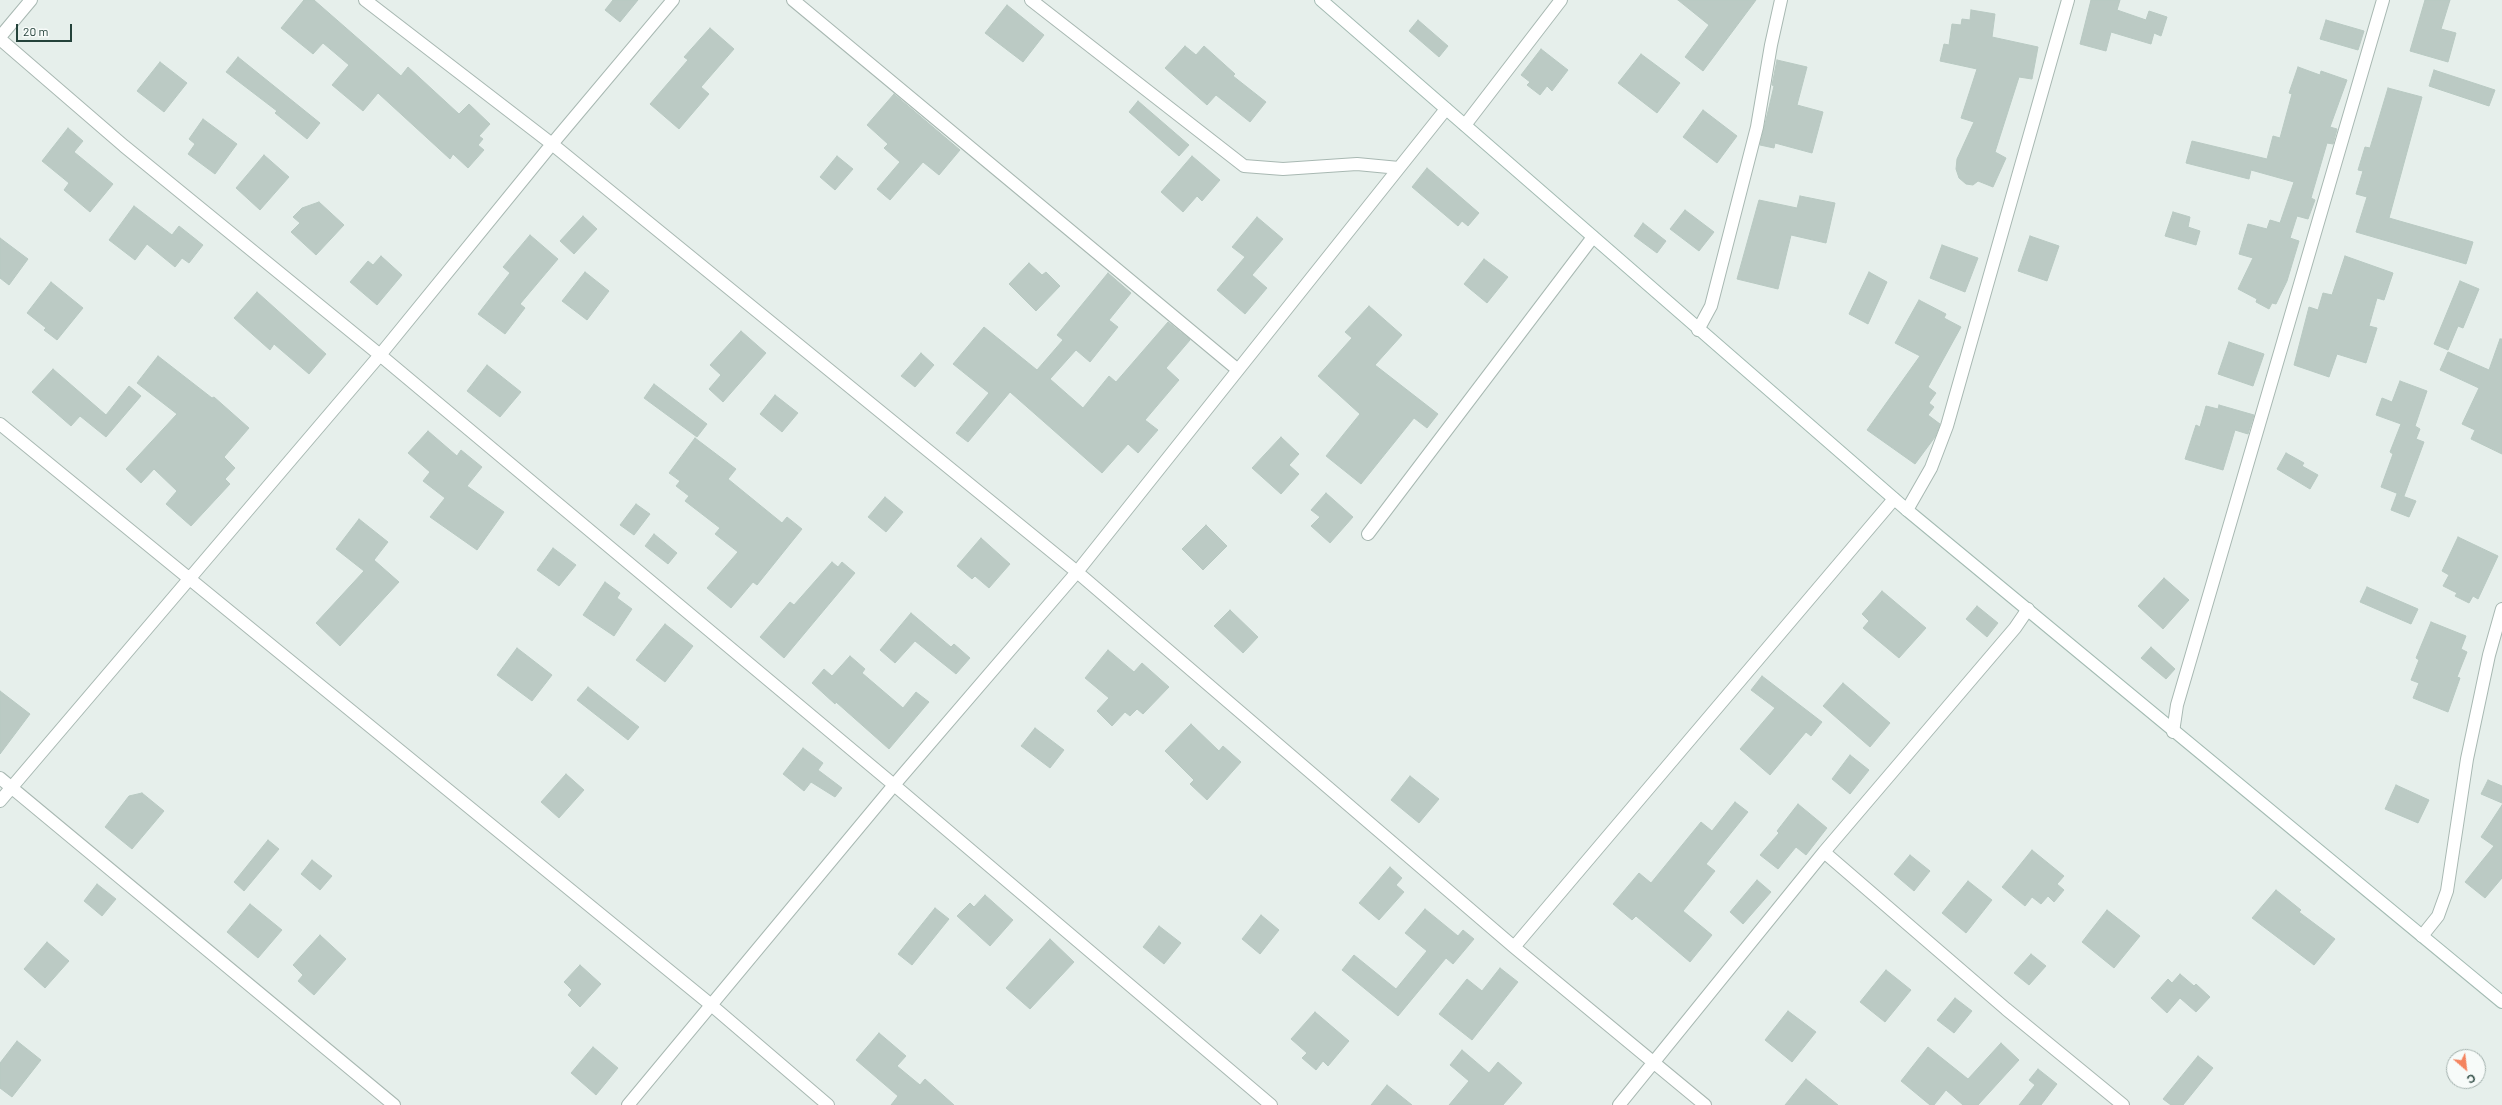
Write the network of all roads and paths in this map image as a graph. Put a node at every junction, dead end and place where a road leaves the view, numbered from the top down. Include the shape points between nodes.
1 (31, 0) edge
2 (365, 0) edge
3 (673, 0) edge
4 (793, 0) edge
5 (1031, 0) edge
6 (1321, 0) edge
7 (1561, 0) edge
8 (1781, 0) edge
9 (2068, 0) edge
10 (2382, 0) edge
11 (0, 38) edge
12 (1446, 108) junction
13 (1465, 125) junction
14 (552, 144) junction
15 (1399, 168) junction
16 (1593, 237) junction
17 (1698, 330) junction
18 (380, 355) junction
19 (1238, 370) junction
20 (0, 424) edge
21 (1894, 499) junction
22 (1907, 510) junction
23 (1368, 534) dead end
24 (1077, 572) junction
25 (189, 578) junction
26 (2028, 609) junction
27 (2502, 609) edge
28 (2173, 732) junction
29 (0, 778) edge
30 (894, 785) junction
31 (12, 787) junction
32 (0, 802) edge
33 (1824, 852) junction
34 (2422, 936) junction
35 (1514, 947) junction
36 (2502, 1002) edge
37 (710, 1004) junction
38 (1654, 1061) junction
39 (394, 1105) edge
40 (628, 1105) edge
41 (828, 1105) edge
42 (1271, 1105) edge
43 (1619, 1105) edge
44 (1705, 1105) edge
45 (2123, 1105) edge

1 - 11 street
2 - 14 street
3 - 14 street
4 - 19 street
5 - 15 street via 1244,166 1283,169 1357,164
6 - 12 street
7 - 13 street
8 - 17 street via 1757,127 1711,306
9 - 22 street via 1947,426 1931,468
10 - 28 street via 2177,705
11 - 18 street via 124,146
12 - 13 street
12 - 15 street
13 - 16 street
14 - 18 street
14 - 24 street
15 - 19 street
16 - 17 street
16 - 23 street
17 - 21 street
18 - 25 street
18 - 30 street
19 - 24 street
20 - 25 street
21 - 22 street
21 - 35 street
22 - 26 street
24 - 30 street
24 - 35 street
25 - 31 street
25 - 37 street
26 - 28 street
26 - 33 street via 2015,628
27 - 34 street via 2489,655 2467,759 2447,891 2438,916
28 - 34 street
29 - 31 street
30 - 37 street
30 - 42 street
31 - 32 street
31 - 39 street
33 - 38 street
33 - 45 street via 2000,1004
34 - 36 street
35 - 38 street
37 - 40 street
37 - 41 street
38 - 43 street
38 - 44 street

